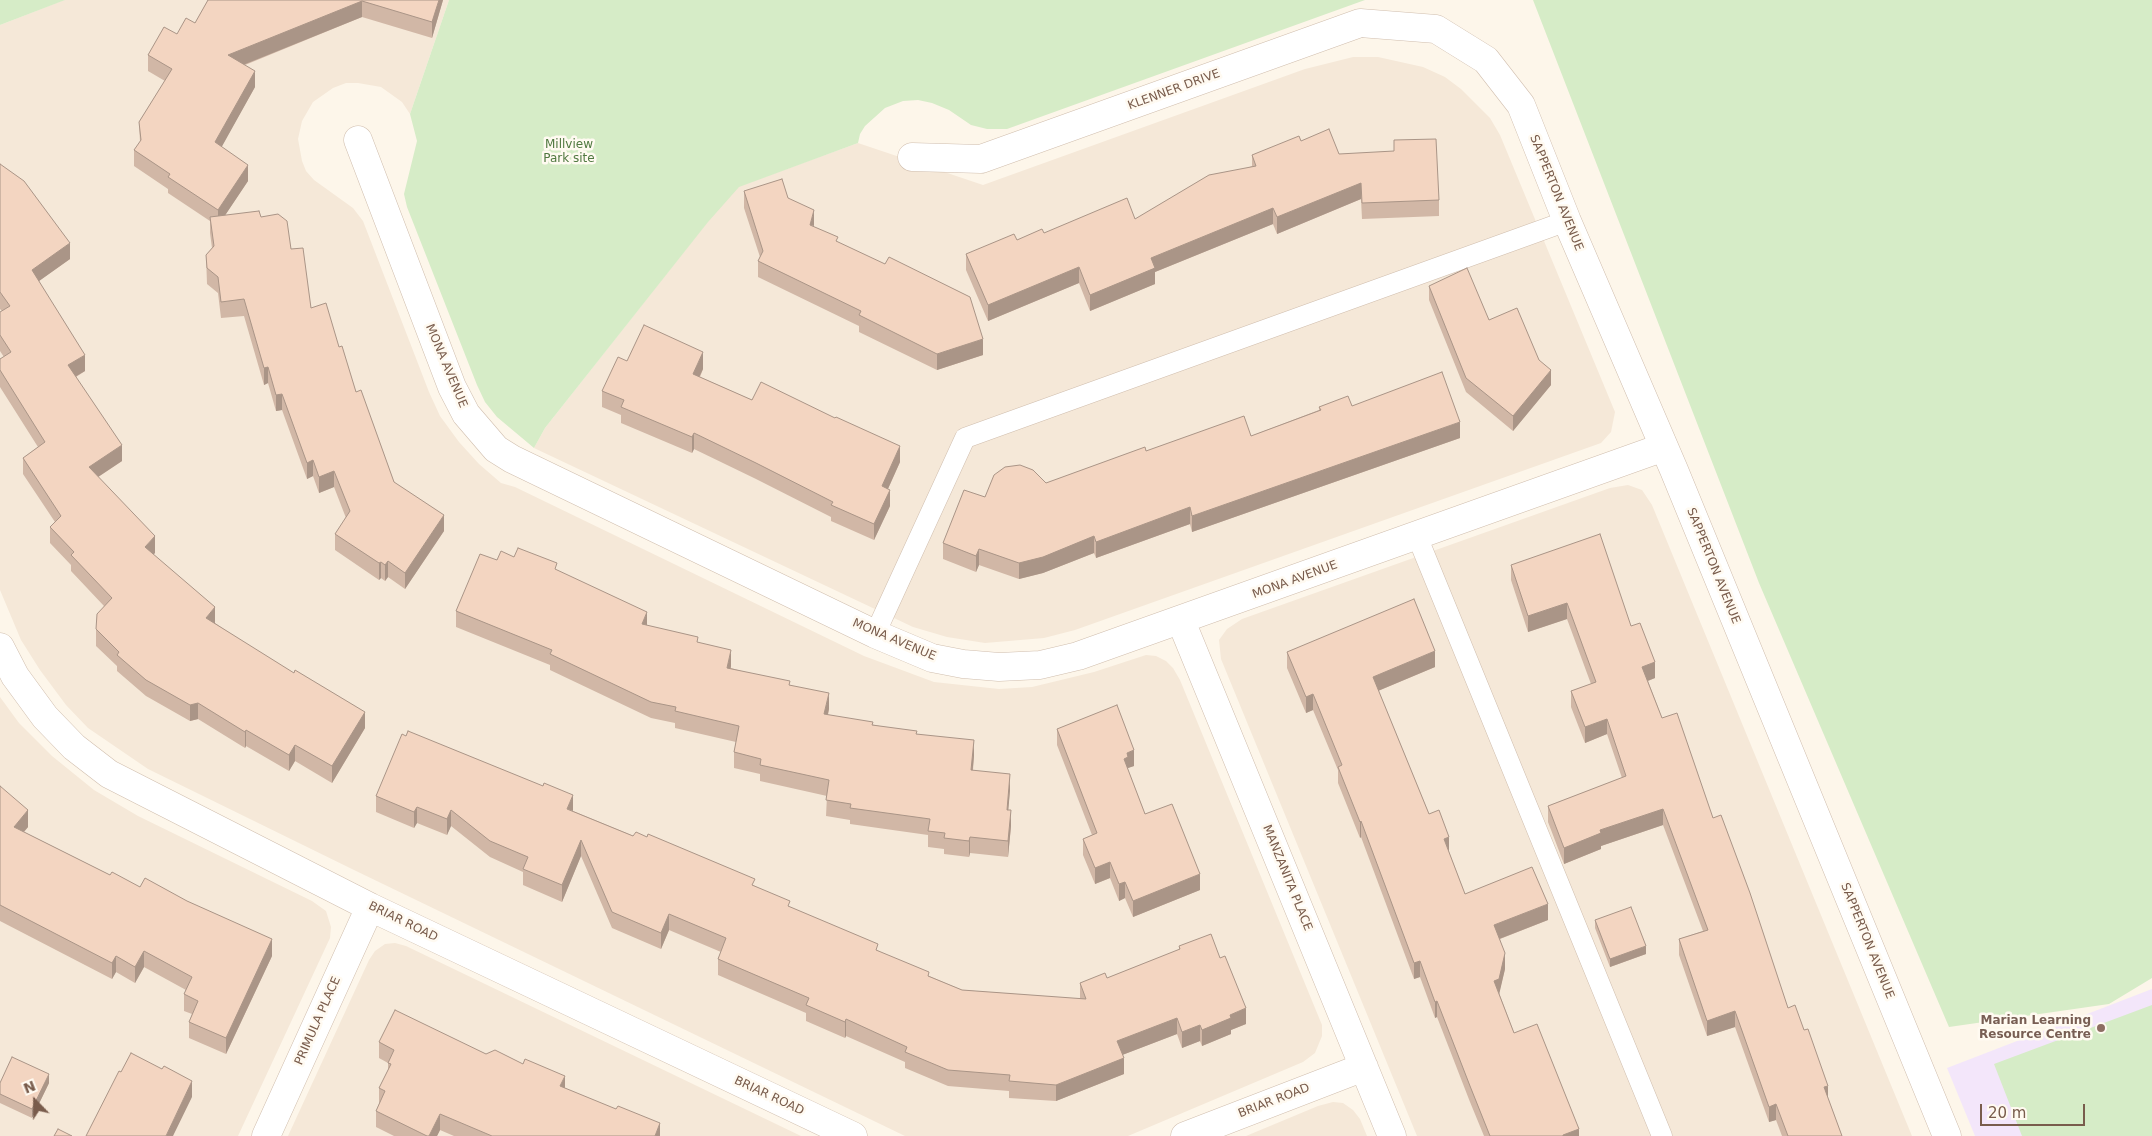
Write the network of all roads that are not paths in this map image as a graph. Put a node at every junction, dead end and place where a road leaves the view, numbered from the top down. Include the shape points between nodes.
1 (1436, 29) joint
2 (358, 140) dead end
3 (912, 157) dead end
4 (1567, 221) junction
5 (1664, 447) junction
6 (1417, 536) junction
7 (1181, 621) junction
8 (875, 634) junction
9 (0, 648) edge
10 (370, 907) junction
11 (1364, 1067) junction
12 (266, 1136) edge
13 (853, 1136) edge
14 (1185, 1136) edge
15 (1392, 1136) edge
16 (1662, 1136) edge
17 (1947, 1136) edge

1 - 3 street, KLENNER DRIVE via 1360,23 980,159
1 - 4 street, SAPPERTON AVENUE via 1486,60 1520,106
2 - 8 street, MONA AVENUE via 452,387 466,414 496,449
4 - 5 street, SAPPERTON AVENUE
4 - 8 lane via 964,438
5 - 6 street, MONA AVENUE
5 - 17 street, SAPPERTON AVENUE
6 - 7 street, MONA AVENUE
6 - 16 lane
7 - 8 street, MONA AVENUE via 1078,656 1040,665 999,667 932,658
7 - 11 street, MANZANITA PLACE
9 - 10 street, BRIAR ROAD via 45,718 74,747 110,774
10 - 12 street, PRIMULA PLACE
10 - 13 street, BRIAR ROAD
11 - 14 street, BRIAR ROAD
11 - 15 street, MANZANITA PLACE

